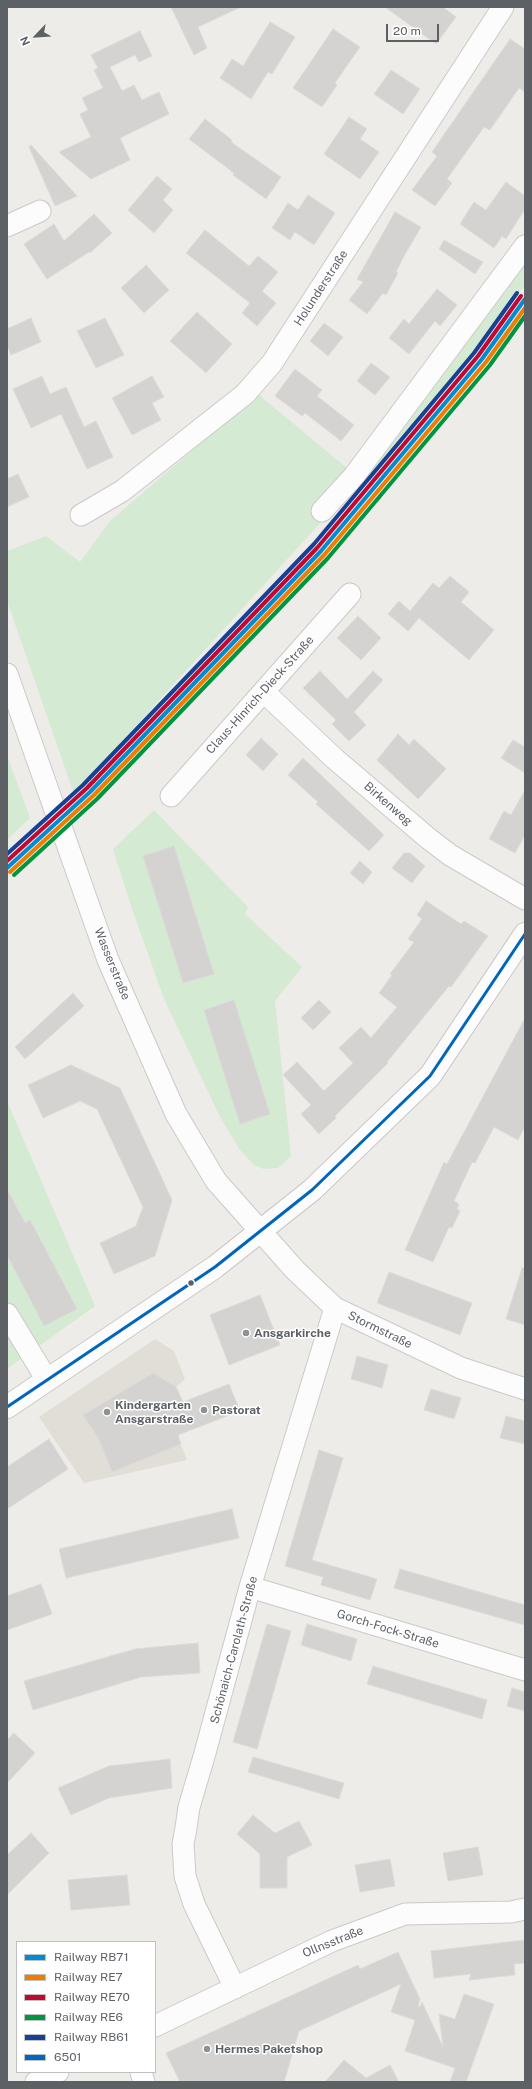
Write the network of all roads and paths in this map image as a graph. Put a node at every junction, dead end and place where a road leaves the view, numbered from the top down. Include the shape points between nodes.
1 (503, 7) edge
2 (40, 211) dead end
3 (7, 226) edge
4 (525, 246) edge
5 (322, 511) dead end
6 (81, 515) dead end
7 (350, 594) dead end
8 (7, 674) edge
9 (264, 692) junction
10 (171, 796) dead end
11 (525, 899) edge
12 (525, 934) edge
13 (260, 1232) junction
14 (335, 1308) junction
15 (7, 1314) edge
16 (47, 1380) junction
17 (525, 1389) edge
18 (7, 1407) edge
19 (250, 1587) junction
20 (525, 1670) edge
21 (525, 1910) edge
22 (235, 1988) junction
23 (156, 2026) edge
24 (56, 2073) edge
25 (36, 2082) edge

1 - 6 street, Holunderstraße via 272,363 246,394 122,491
2 - 3 street
4 - 5 street via 354,476
7 - 9 street, Claus-Hinrich-Dieck-Straße
8 - 13 street, Wasserstraße via 108,960 176,1114 216,1181
9 - 10 street, Claus-Hinrich-Dieck-Straße
9 - 11 street, Birkenweg via 335,759 429,839 450,855
12 - 13 street via 430,1076 312,1190
13 - 14 street, Stormstraße
13 - 16 street via 215,1267
14 - 17 street, Stormstraße via 461,1368
14 - 19 street, Schönaich-Carolath-Straße
15 - 16 street
16 - 18 street
19 - 20 street, Gorch-Fock-Straße
19 - 22 street, Schönaich-Carolath-Straße via 206,1754 189,1807 183,1844 185,1876 194,1904
21 - 22 street, Ollnsstraße via 405,1914 332,1941
22 - 23 street, Ollnsstraße
24 - 25 street

